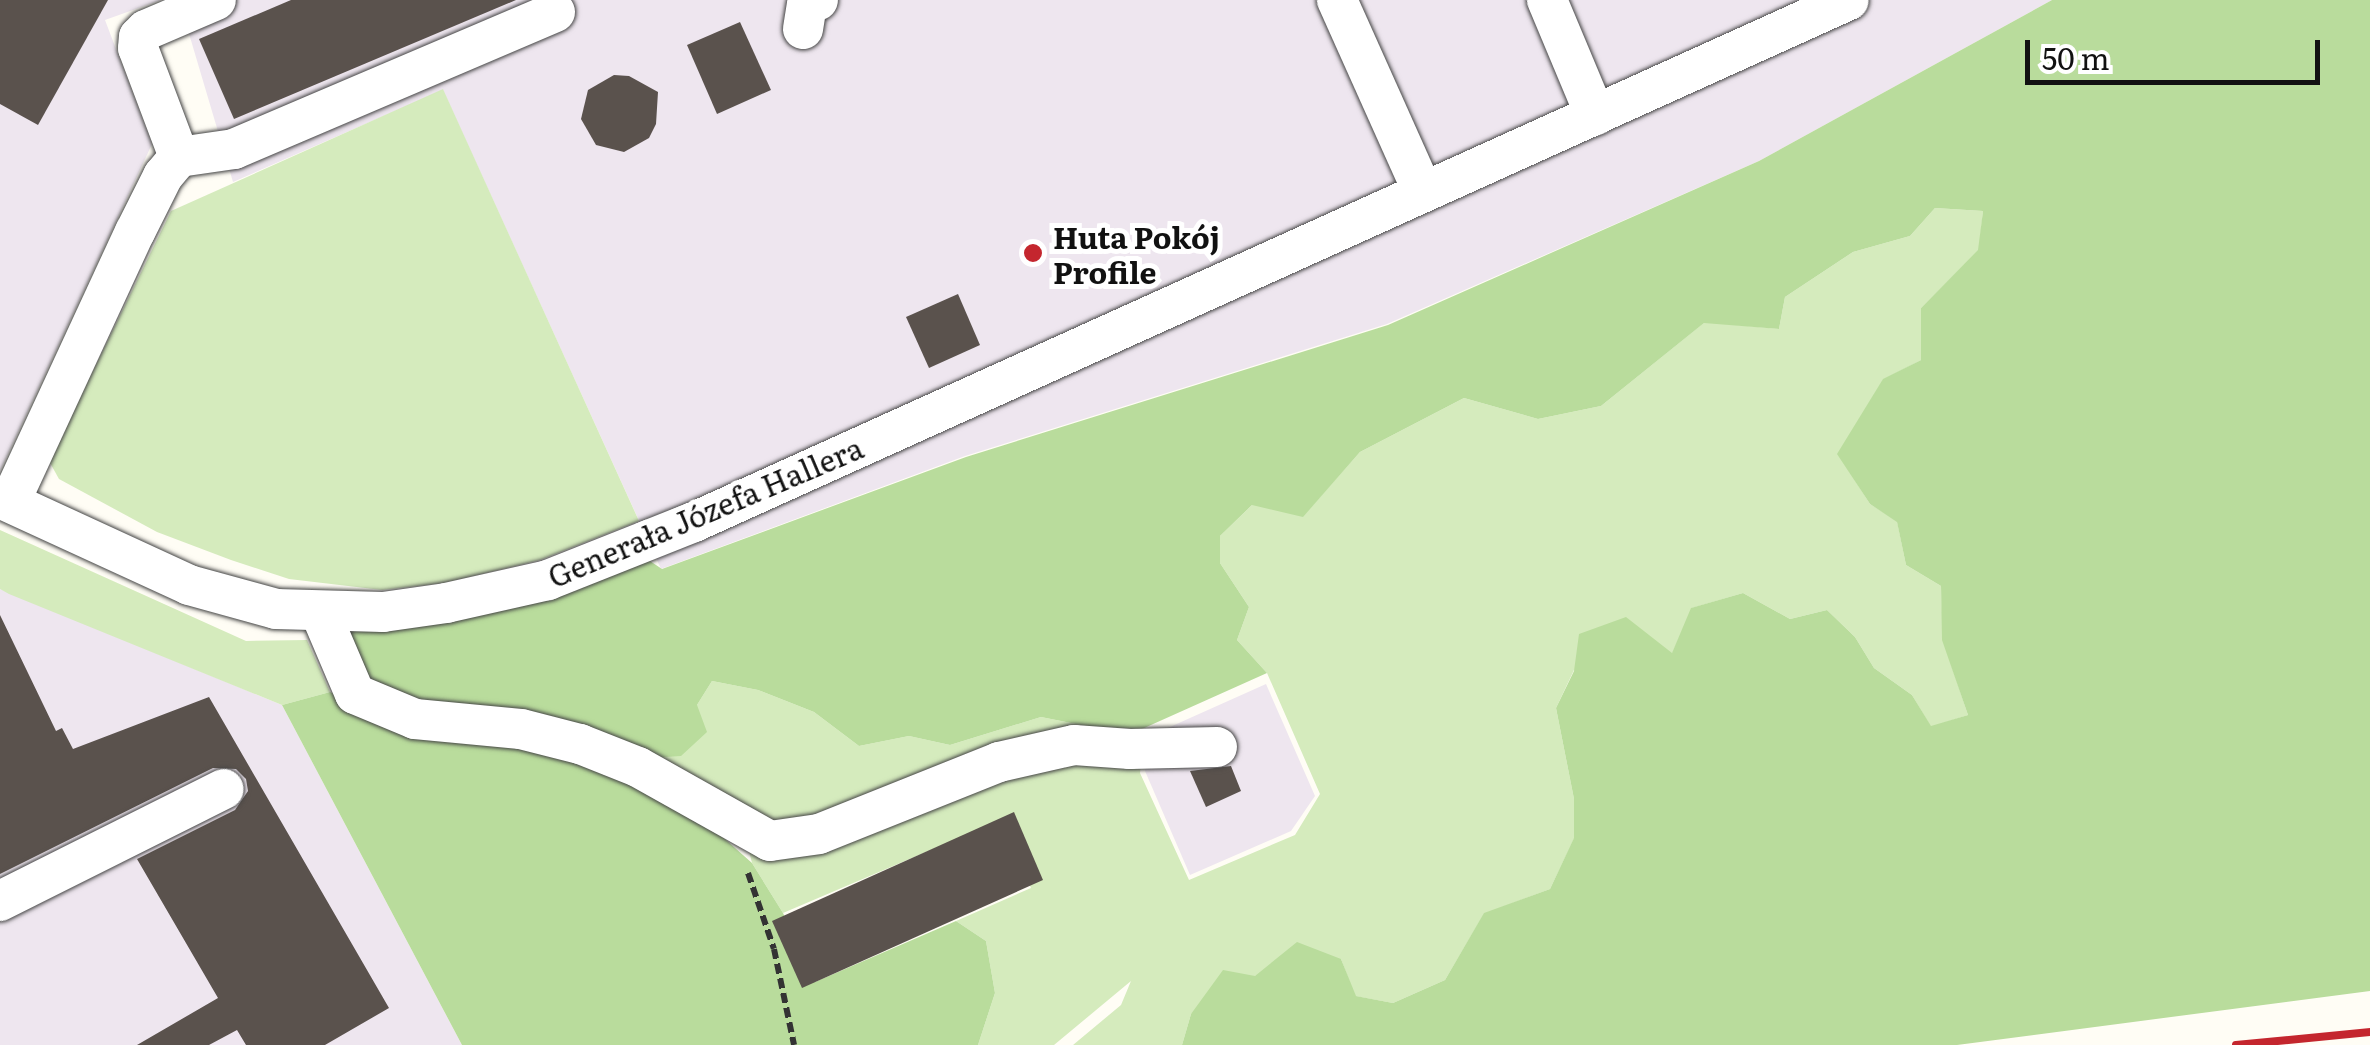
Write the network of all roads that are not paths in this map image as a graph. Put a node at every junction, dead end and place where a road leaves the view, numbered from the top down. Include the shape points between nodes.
1 (216, 0) edge
2 (1337, 0) edge
3 (1547, 0) edge
4 (1849, 0) edge
5 (555, 12) dead end
6 (1596, 114) junction
7 (179, 157) junction
8 (1423, 192) junction
9 (5, 500) edge
10 (320, 612) junction
11 (1218, 747) dead end
12 (224, 790) dead end
13 (0, 901) edge

1 - 7 street via 139,38
2 - 8 street
3 - 6 street
4 - 6 street, Generała Józefa Hallera
5 - 7 street via 234,149
6 - 8 street, Generała Józefa Hallera
7 - 9 street via 163,176
8 - 10 street, Generała Józefa Hallera via 694,522 548,580 446,604
9 - 10 street, Generała Józefa Hallera via 189,585 276,609
10 - 11 street via 355,694 415,719 521,729 580,744 638,767 770,841 819,834 998,762 1074,744
12 - 13 street

